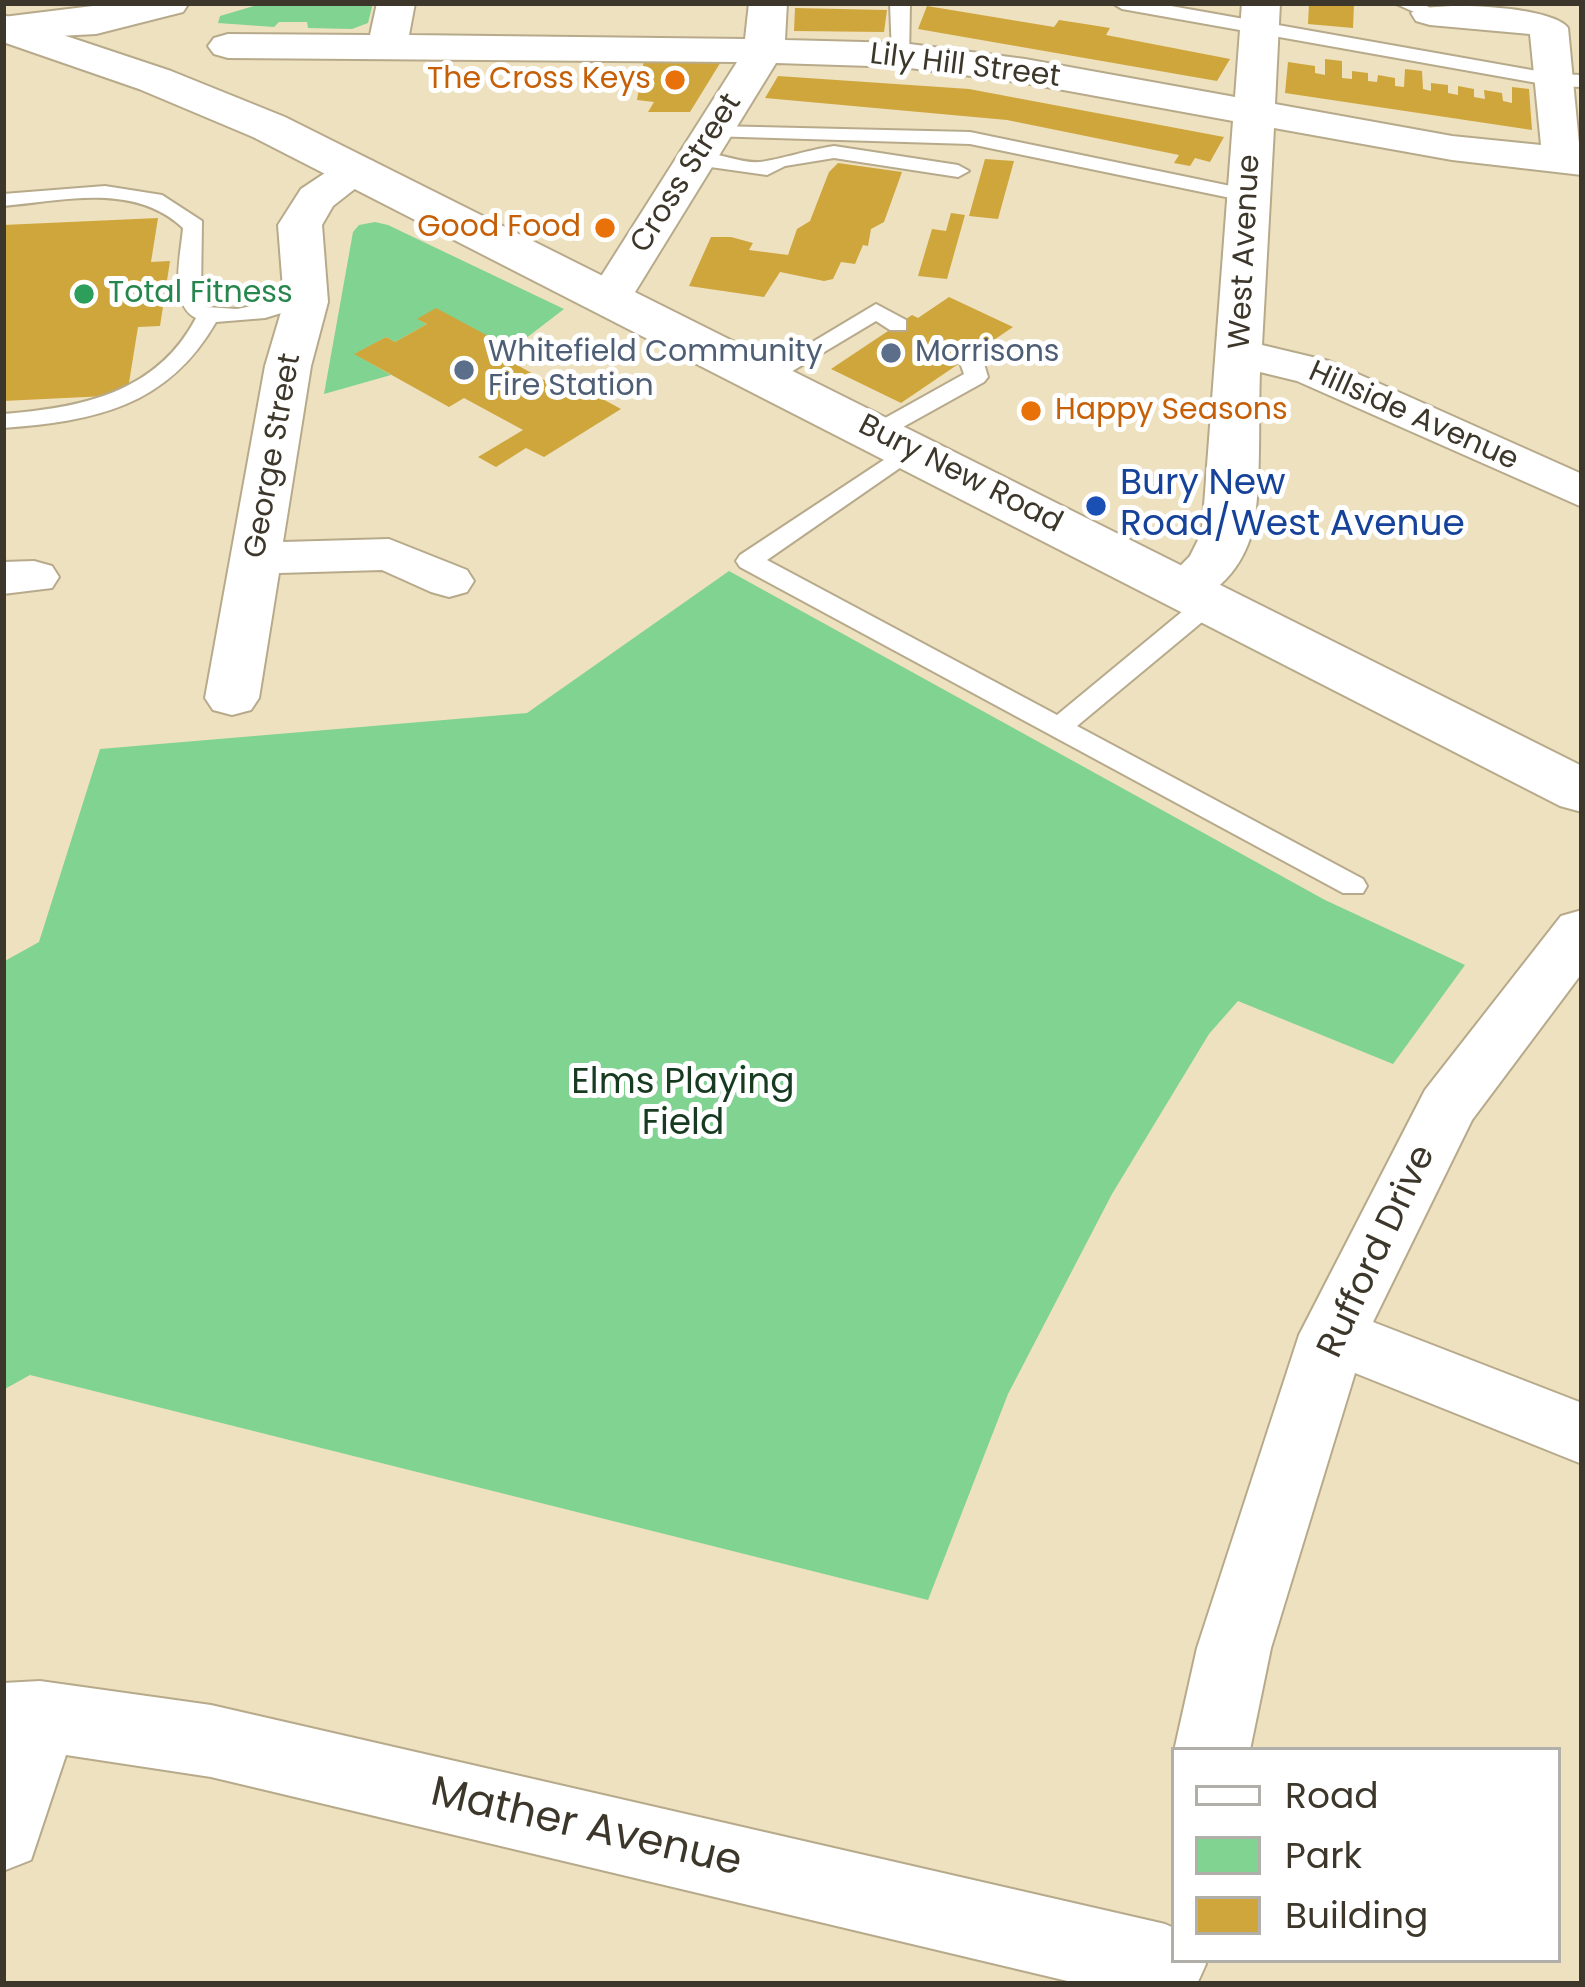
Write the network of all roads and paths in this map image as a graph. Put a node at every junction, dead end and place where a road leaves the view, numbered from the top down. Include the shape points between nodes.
1 (168, 3) edge
2 (183, 3) edge
3 (396, 3) edge
4 (768, 3) edge
5 (899, 3) edge
6 (1122, 3) edge
7 (1417, 8) edge
8 (1260, 15) edge
9 (6, 28) edge
10 (228, 46) dead end
11 (387, 47) junction
12 (764, 51) junction
13 (902, 55) junction
14 (155, 80) junction
15 (1568, 80) edge
16 (1254, 116) junction
17 (706, 145) junction
18 (1573, 162) edge
19 (358, 170) junction
20 (958, 171) dead end
21 (1250, 196) junction
22 (3, 200) edge
23 (610, 297) junction
24 (306, 302) junction
25 (208, 316) junction
26 (898, 325) dead end
27 (970, 357) dead end
28 (1240, 357) junction
29 (766, 377) junction
30 (3, 421) edge
31 (894, 441) junction
32 (1582, 492) edge
33 (255, 558) junction
34 (449, 580) dead end
35 (1197, 595) junction
36 (232, 698) dead end
37 (1058, 728) junction
38 (1582, 791) edge
39 (1353, 886) dead end
40 (1582, 931) edge
41 (1333, 1336) junction
42 (1582, 1434) edge
43 (21, 1717) edge
44 (1213, 1747) edge
45 (3, 1834) edge
46 (1167, 1957) edge

1 - 9 main road via 96,21
2 - 14 main road via 154,34
3 - 11 street
4 - 12 street
5 - 13 lane
6 - 8 lane
7 - 15 street via 1549,28
8 - 15 lane
8 - 16 street, West Avenue
9 - 14 main road, Bury New Road
10 - 11 street, Lily Hill Street via 287,37
11 - 12 street, Lily Hill Street
12 - 13 street, Lily Hill Street
12 - 17 street, Cross Street
13 - 16 street, Lily Hill Street
14 - 19 main road, Bury New Road
15 - 18 street
16 - 18 street, Lily Hill Street
16 - 21 street, West Avenue
17 - 20 lane via 767,169 834,152
17 - 21 lane via 970,138
17 - 23 street, Cross Street
19 - 23 main road, Bury New Road
19 - 24 street, George Street via 306,208 299,244
21 - 28 street, West Avenue
22 - 25 lane via 118,194 181,210 194,226 190,304
23 - 29 main road, Bury New Road
24 - 25 lane
24 - 33 street, George Street
25 - 30 lane via 199,338 136,396
26 - 29 lane via 876,311
27 - 31 lane via 976,377
28 - 32 street, Hillside Avenue via 1313,370
28 - 35 street, West Avenue via 1227,532
29 - 31 main road, Bury New Road
31 - 35 main road, Bury New Road
31 - 37 lane via 749,561
33 - 34 street via 389,554
33 - 36 street, George Street
35 - 37 lane
35 - 38 main road, Bury New Road
37 - 39 lane
40 - 41 street, Rufford Drive via 1447,1107
41 - 42 street
41 - 44 street, Rufford Drive via 1234,1648
43 - 45 street
43 - 46 street, Mather Avenue via 211,1742

